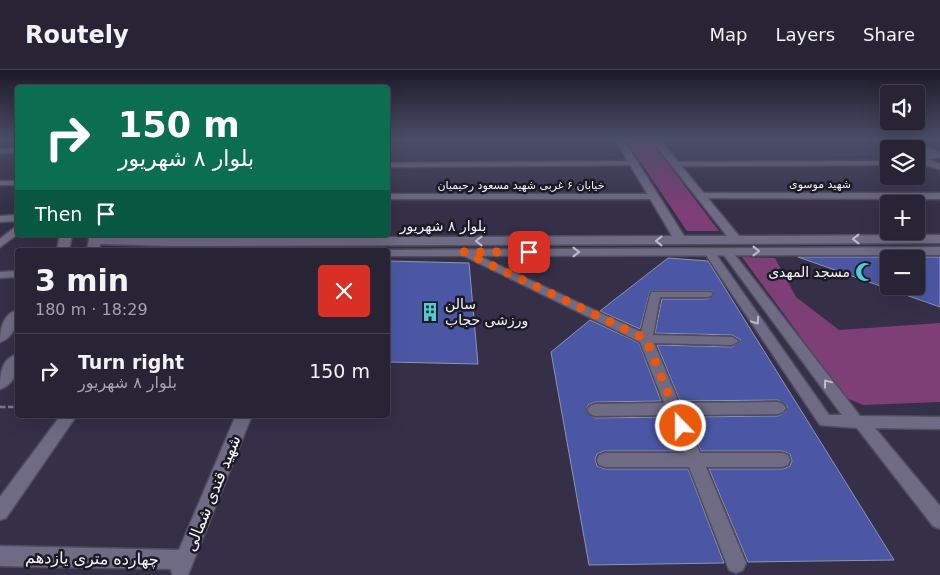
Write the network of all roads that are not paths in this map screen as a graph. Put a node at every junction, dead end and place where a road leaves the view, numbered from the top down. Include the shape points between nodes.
1 (880, 163) edge
2 (928, 163) edge
3 (635, 164) joint
4 (676, 164) joint
5 (390, 165) edge
6 (940, 168) edge
7 (0, 183) edge
8 (15, 183) edge
9 (654, 196) junction
10 (701, 196) junction
11 (940, 196) edge
12 (390, 197) edge
13 (0, 218) edge
14 (15, 218) edge
15 (15, 231) edge
16 (678, 237) junction
17 (734, 237) junction
18 (324, 238) edge
19 (815, 239) junction
20 (940, 239) edge
21 (95, 242) edge
22 (0, 244) edge
23 (248, 246) edge
24 (544, 246) junction
25 (826, 251) junction
26 (390, 252) edge
27 (464, 252) junction
28 (709, 252) junction
29 (727, 252) junction
30 (940, 252) edge
31 (15, 274) edge
32 (0, 275) edge
33 (707, 294) dead end
34 (15, 318) edge
35 (0, 337) edge
36 (646, 339) junction
37 (732, 341) dead end
38 (15, 363) edge
39 (0, 383) edge
40 (778, 408) dead end
41 (674, 409) junction
42 (595, 410) dead end
43 (67, 418) edge
44 (243, 418) edge
45 (858, 422) junction
46 (940, 423) edge
47 (605, 460) dead end
48 (695, 460) junction
49 (782, 460) dead end
50 (0, 512) edge
51 (940, 520) edge
52 (0, 556) edge
53 (736, 562) dead end
54 (180, 570) edge

1 - 4 street
2 - 6 street
3 - 5 street
3 - 9 street
4 - 10 street
7 - 8 street
9 - 12 street, خیابان ۶ غربی شهید مسعود رحیمیان
9 - 16 street
10 - 11 street, شهید موسوی
10 - 17 street
13 - 14 street
15 - 22 street
16 - 17 street, بلوار ۸ شهریور
16 -> 24 street, بلوار ۸ شهریور
17 - 19 street, بلوار ۸ شهریور
18 - 23 street, بلوار ۸ شهریور
24 -> 18 street, بلوار ۸ شهریور
20 -> 19 street, بلوار ۸ شهریور
19 - 25 street
21 - 23 street, بلوار ۸ شهریور
24 - 27 street, بلوار ۸ شهریور
24 -> 28 street, بلوار ۸ شهریور
29 -> 25 street, بلوار ۸ شهریور
25 - 30 street, بلوار ۸ شهریور
26 - 27 street, بلوار ۸ شهریور
27 - 36 street
28 - 29 street, بلوار ۸ شهریور
28 -> 45 street via 825,421
45 -> 29 street
31 - 32 street
33 - 36 street via 654,294
34 - 35 street
36 - 37 street
36 - 41 street
38 - 39 street
40 - 41 street
41 - 42 street
41 - 48 street
43 - 50 street
44 - 54 street, شهید قندی شمالی
45 - 46 street
45 - 51 street
47 - 48 street
48 - 49 street
48 - 53 street
52 - 54 street, چهارده متری یازدهم

